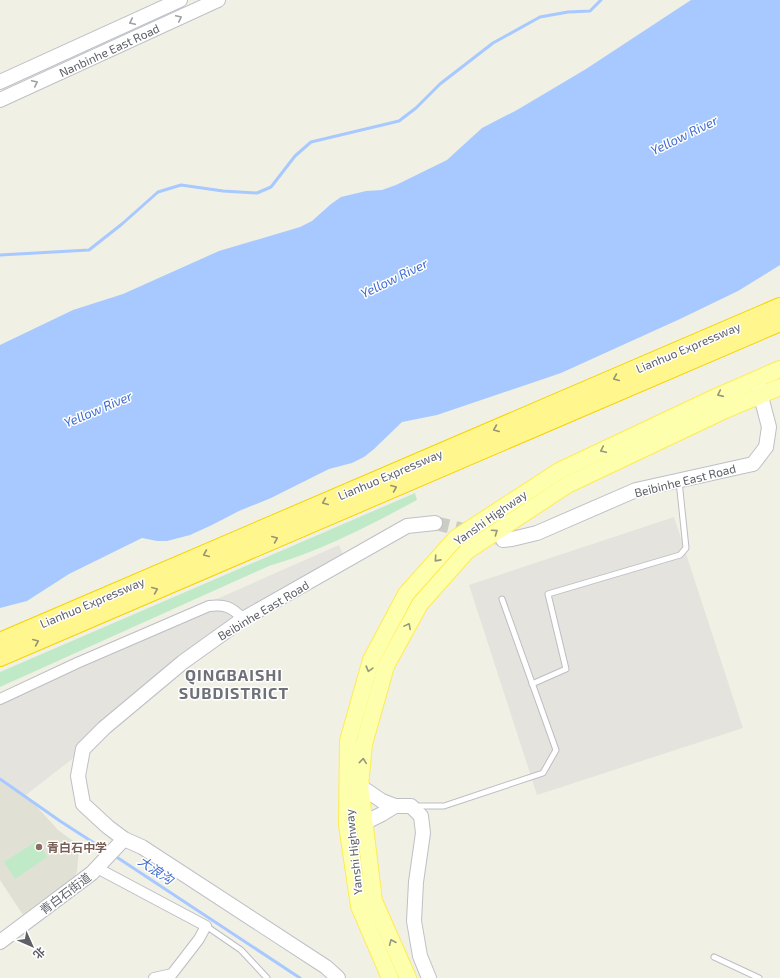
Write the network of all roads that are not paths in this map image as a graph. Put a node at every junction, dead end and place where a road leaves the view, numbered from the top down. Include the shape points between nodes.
1 (180, 0) edge
2 (218, 0) edge
3 (0, 82) edge
4 (0, 100) edge
5 (780, 307) edge
6 (780, 322) edge
7 (780, 369) edge
8 (756, 379) junction
9 (780, 387) edge
10 (761, 395) junction
11 (679, 480) junction
12 (435, 523) tunnel mouth
13 (503, 540) tunnel mouth
14 (502, 598) dead end
15 (243, 619) junction
16 (0, 642) edge
17 (0, 657) edge
18 (532, 684) junction
19 (0, 699) edge
20 (360, 786) junction
21 (394, 806) junction
22 (411, 806) junction
23 (364, 823) junction
24 (120, 842) junction
25 (99, 865) junction
26 (206, 926) junction
27 (0, 941) edge
28 (714, 958) dead end
29 (154, 978) edge
30 (267, 978) edge
31 (338, 978) edge
32 (390, 978) edge
33 (408, 978) edge
34 (429, 978) edge
35 (759, 978) edge

1 -> 3 street, Nanbinhe East Road
4 -> 2 street, Nanbinhe East Road
5 -> 16 highway, Lianhuo Expressway
17 -> 6 highway, Lianhuo Expressway
7 - 8 main road
8 - 10 street, Beibinhe East Road
8 -> 32 main road, Yanshi Highway via 559,471 456,538 406,594 371,660 348,741 347,825 359,906
9 - 10 main road
10 - 11 street, Beibinhe East Road via 769,427 766,447 753,464
20 -> 10 main road, Yanshi Highway via 364,744 386,666 420,604 467,550 567,485
11 - 13 street, Beibinhe East Road via 636,490 537,534
11 - 18 lane via 686,548 680,555 548,594 566,669
12 - 15 street, Beibinhe East Road via 407,526
14 - 18 lane
15 - 19 street via 228,607 209,606
15 - 24 street, Beibinhe East Road via 183,662 104,728 83,749 78,776 83,804
18 - 22 lane via 556,750 543,773 444,806
20 - 21 street
20 - 23 main road, Yanshi Highway
21 - 22 street
21 - 23 street
22 - 34 street via 421,816 423,833 414,921 420,956
33 -> 23 main road, Yanshi Highway via 374,901
24 - 25 street, 青白石街道
24 - 31 street via 142,847 326,967
25 - 26 street
25 - 27 street, 青白石街道 via 92,873
26 - 29 street via 172,974
26 - 30 lane via 241,950
28 - 35 lane

